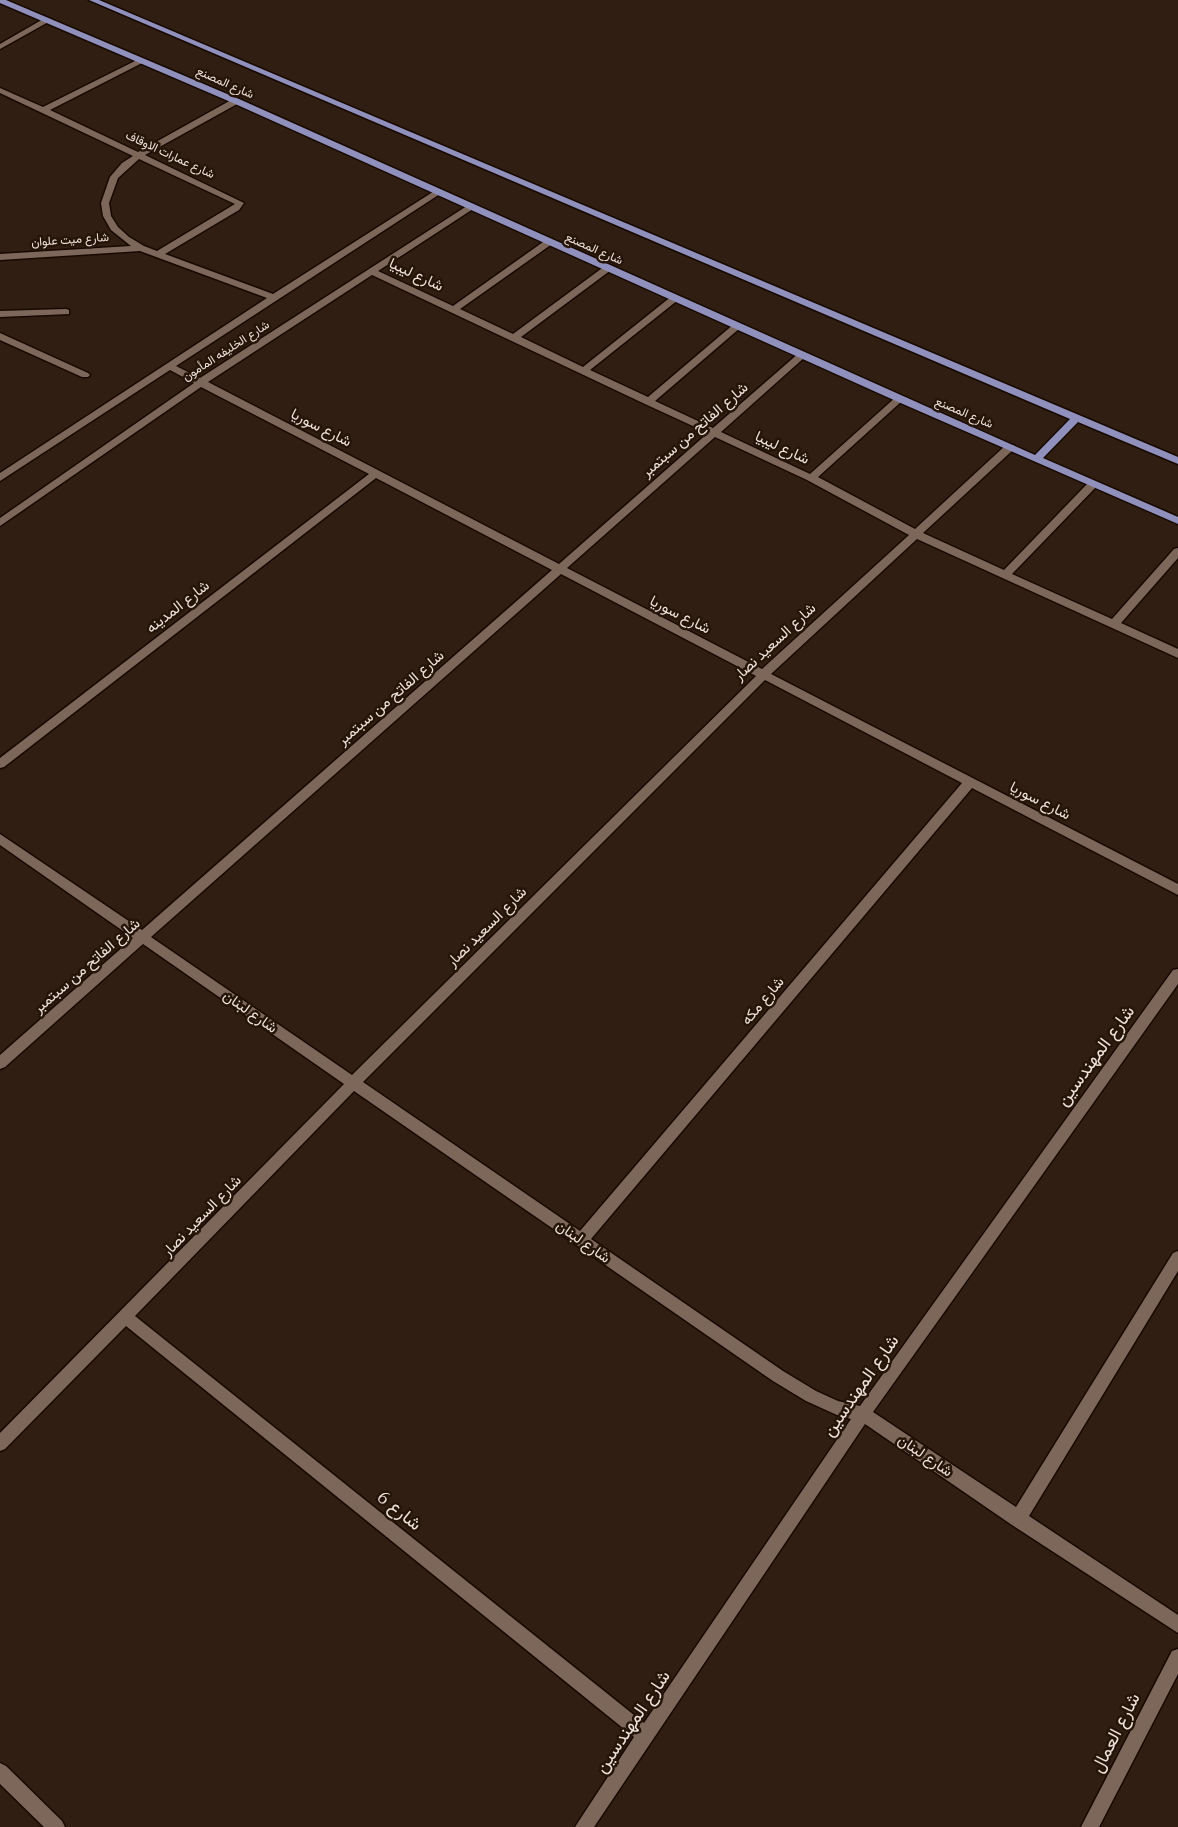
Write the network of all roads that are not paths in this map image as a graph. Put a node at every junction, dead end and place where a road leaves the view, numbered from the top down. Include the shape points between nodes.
1 (0, 0) edge
2 (93, 0) edge
3 (48, 20) junction
4 (0, 47) edge
5 (142, 60) junction
6 (0, 90) edge
7 (236, 101) junction
8 (44, 110) junction
9 (140, 154) junction
10 (438, 192) junction
11 (470, 206) junction
12 (549, 242) junction
13 (141, 248) junction
14 (158, 254) junction
15 (0, 258) edge
16 (608, 268) junction
17 (372, 271) junction
18 (274, 297) junction
19 (675, 298) junction
20 (453, 310) junction
21 (66, 312) dead end
22 (0, 314) edge
23 (737, 326) junction
24 (0, 336) edge
25 (514, 338) junction
26 (802, 355) junction
27 (168, 366) junction
28 (582, 370) junction
29 (85, 375) dead end
30 (200, 383) junction
31 (899, 399) junction
32 (648, 402) junction
33 (1076, 418) junction
34 (714, 433) junction
35 (1010, 447) junction
36 (1036, 459) junction
37 (1178, 461) edge
38 (375, 474) junction
39 (0, 478) edge
40 (810, 478) junction
41 (1093, 484) junction
42 (1178, 521) edge
43 (0, 523) edge
44 (916, 534) junction
45 (1178, 551) edge
46 (560, 570) junction
47 (1005, 575) junction
48 (1113, 624) junction
49 (1178, 654) edge
50 (764, 674) junction
51 (0, 764) edge
52 (970, 782) junction
53 (0, 839) edge
54 (1178, 890) edge
55 (142, 937) junction
56 (1178, 974) edge
57 (0, 1063) edge
58 (353, 1083) junction
59 (581, 1241) junction
60 (1178, 1258) edge
61 (126, 1317) junction
62 (863, 1414) junction
63 (0, 1444) edge
64 (1018, 1519) junction
65 (1178, 1626) edge
66 (1178, 1657) edge
67 (646, 1736) junction
68 (0, 1772) edge
69 (56, 1827) edge
70 (584, 1827) edge
71 (1090, 1827) edge

1 - 3 main road, شارع المصنع
2 - 33 main road, شارع المصنع
3 - 4 street
3 - 5 main road, شارع المصنع
5 - 7 main road, شارع المصنع
5 - 8 street
6 - 8 street, شارع عمارات الاوقاف
7 - 9 street
7 - 10 main road, شارع المصنع
8 - 9 street, شارع عمارات الاوقاف
9 - 13 street via 114,177 105,203 107,216 114,228
9 - 14 street, شارع عمارات الاوقاف via 240,203
10 - 11 main road, شارع المصنع
10 - 18 street, شارع الخليفه المأمون
11 - 12 main road, شارع المصنع
11 - 17 street, شارع الخليفه المأمون
12 - 16 main road, شارع المصنع
12 - 20 street
13 - 14 street
13 - 15 street, شارع ميت علوان
14 - 18 street
16 - 19 main road, شارع المصنع
16 - 25 street
17 - 20 street, شارع ليبيا
17 - 30 street, شارع الخليفه المأمون
18 - 27 street, شارع الخليفه المأمون
19 - 23 main road, شارع المصنع
19 - 28 street
20 - 25 street, شارع ليبيا
21 - 22 street
23 - 26 main road, شارع المصنع
23 - 32 street
24 - 29 street
25 - 28 street, شارع ليبيا
26 - 31 main road, شارع المصنع
26 - 34 street, شارع الفاتح من سبتمبر
27 - 30 street, شارع سوريا
27 - 39 street, شارع الخليفه المأمون
28 - 32 street, شارع ليبيا
30 - 38 street, شارع سوريا
30 - 43 street, شارع الخليفه المأمون
31 - 35 main road, شارع المصنع
31 - 40 street
32 - 34 street, شارع ليبيا
33 - 36 main road
33 - 37 main road, شارع المصنع
34 - 40 street, شارع ليبيا
34 - 46 street, شارع الفاتح من سبتمبر
35 - 36 main road, شارع المصنع
35 - 44 street, شارع السعيد نصار
36 - 41 main road, شارع المصنع
38 - 46 street, شارع سوريا
38 - 51 street, شارع المدينه
40 - 44 street, شارع ليبيا
41 - 42 main road, شارع المصنع
41 - 47 street
44 - 47 street, شارع ليبيا
44 - 50 street, شارع السعيد نصار
45 - 48 street
46 - 50 street, شارع سوريا
46 - 55 street, شارع الفاتح من سبتمبر
47 - 48 street, شارع ليبيا
48 - 49 street, شارع ليبيا
50 - 52 street, شارع سوريا
50 - 58 street, شارع السعيد نصار
52 - 54 street, شارع سوريا
52 - 59 street, شارع مكه
53 - 55 street, شارع لبنان
55 - 57 street, شارع الفاتح من سبتمبر
55 - 58 street, شارع لبنان
56 - 62 street, شارع المهندسين
58 - 59 street, شارع لبنان
58 - 61 street, شارع السعيد نصار
59 - 62 street, شارع لبنان via 802,1392 837,1408
60 - 64 street
61 - 63 street, شارع السعيد نصار
61 - 67 street, شارع 6
62 - 64 street, شارع لبنان
62 - 67 street, شارع المهندسين
64 - 65 street, شارع لبنان
66 - 71 street, شارع العمال
67 - 70 street, شارع المهندسين
68 - 69 street

